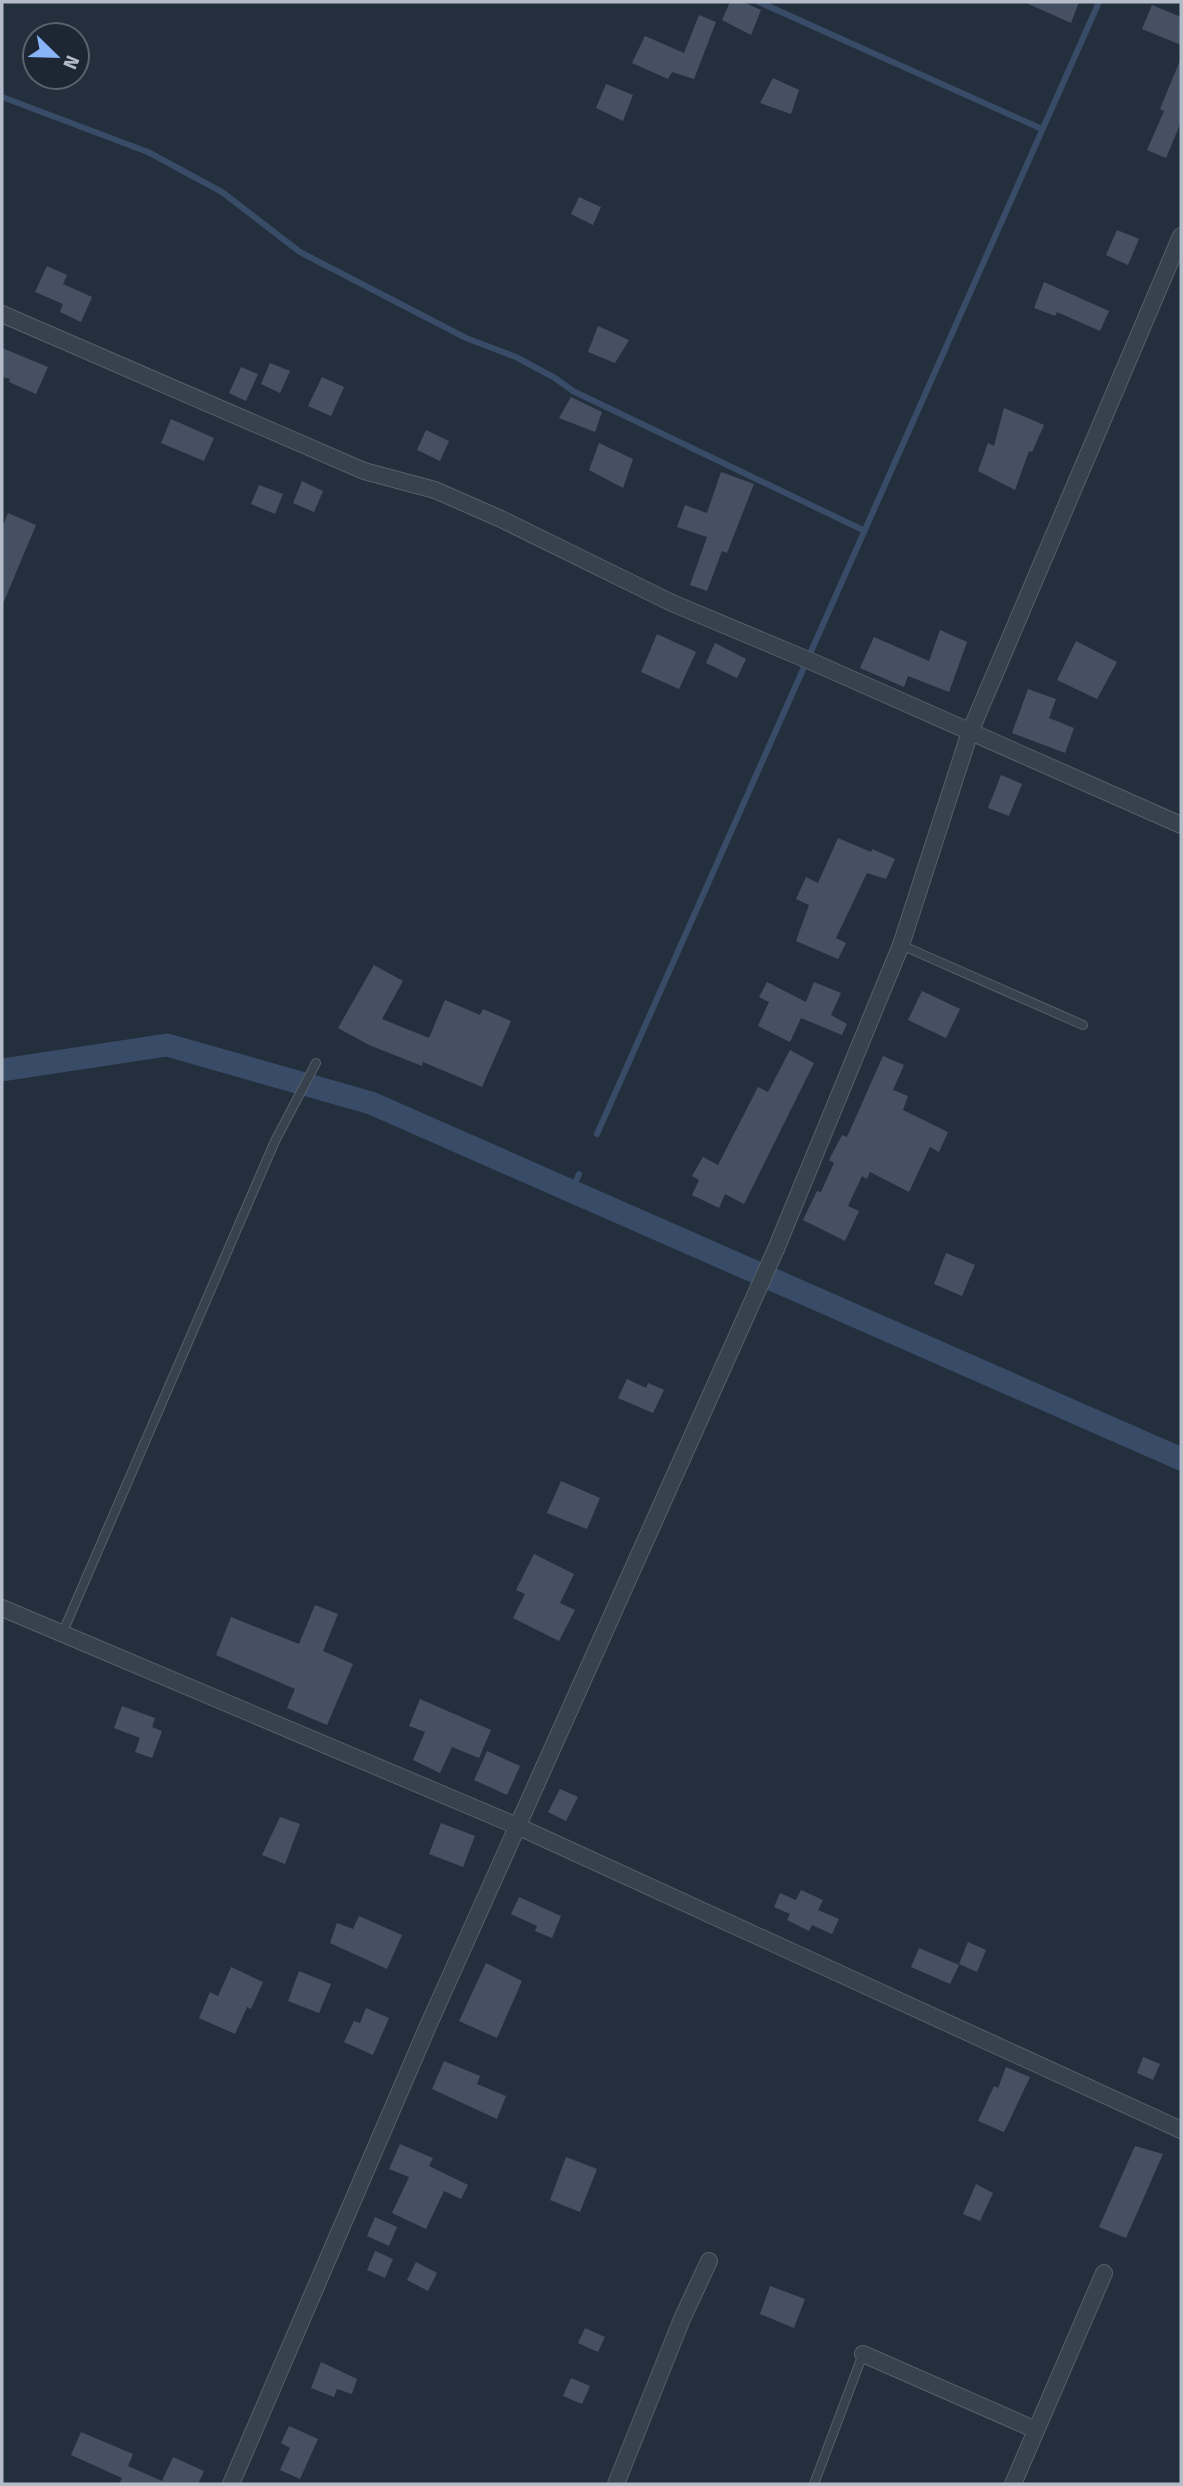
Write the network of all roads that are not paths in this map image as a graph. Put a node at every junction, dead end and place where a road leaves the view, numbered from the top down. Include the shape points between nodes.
1 (1181, 236) edge
2 (2, 314) edge
3 (970, 732) junction
4 (1181, 825) edge
5 (901, 945) junction
6 (1083, 1025) dead end
7 (316, 1063) dead end
8 (2, 1608) edge
9 (62, 1634) junction
10 (517, 1826) junction
11 (1181, 2130) edge
12 (709, 2261) dead end
13 (1104, 2273) dead end
14 (863, 2354) joint
15 (1036, 2430) junction
16 (231, 2484) edge
17 (616, 2484) edge
18 (814, 2484) edge
19 (1013, 2484) edge

1 - 3 street
2 - 3 street via 364,471 435,490 672,603
3 - 4 street
3 - 5 street
5 - 6 lane
5 - 10 street via 776,1249
7 - 9 lane via 275,1140
8 - 9 street
9 - 10 street
10 - 11 street
10 - 16 street
12 - 17 street
13 - 15 street
14 - 15 street
14 - 18 lane
15 - 19 street

